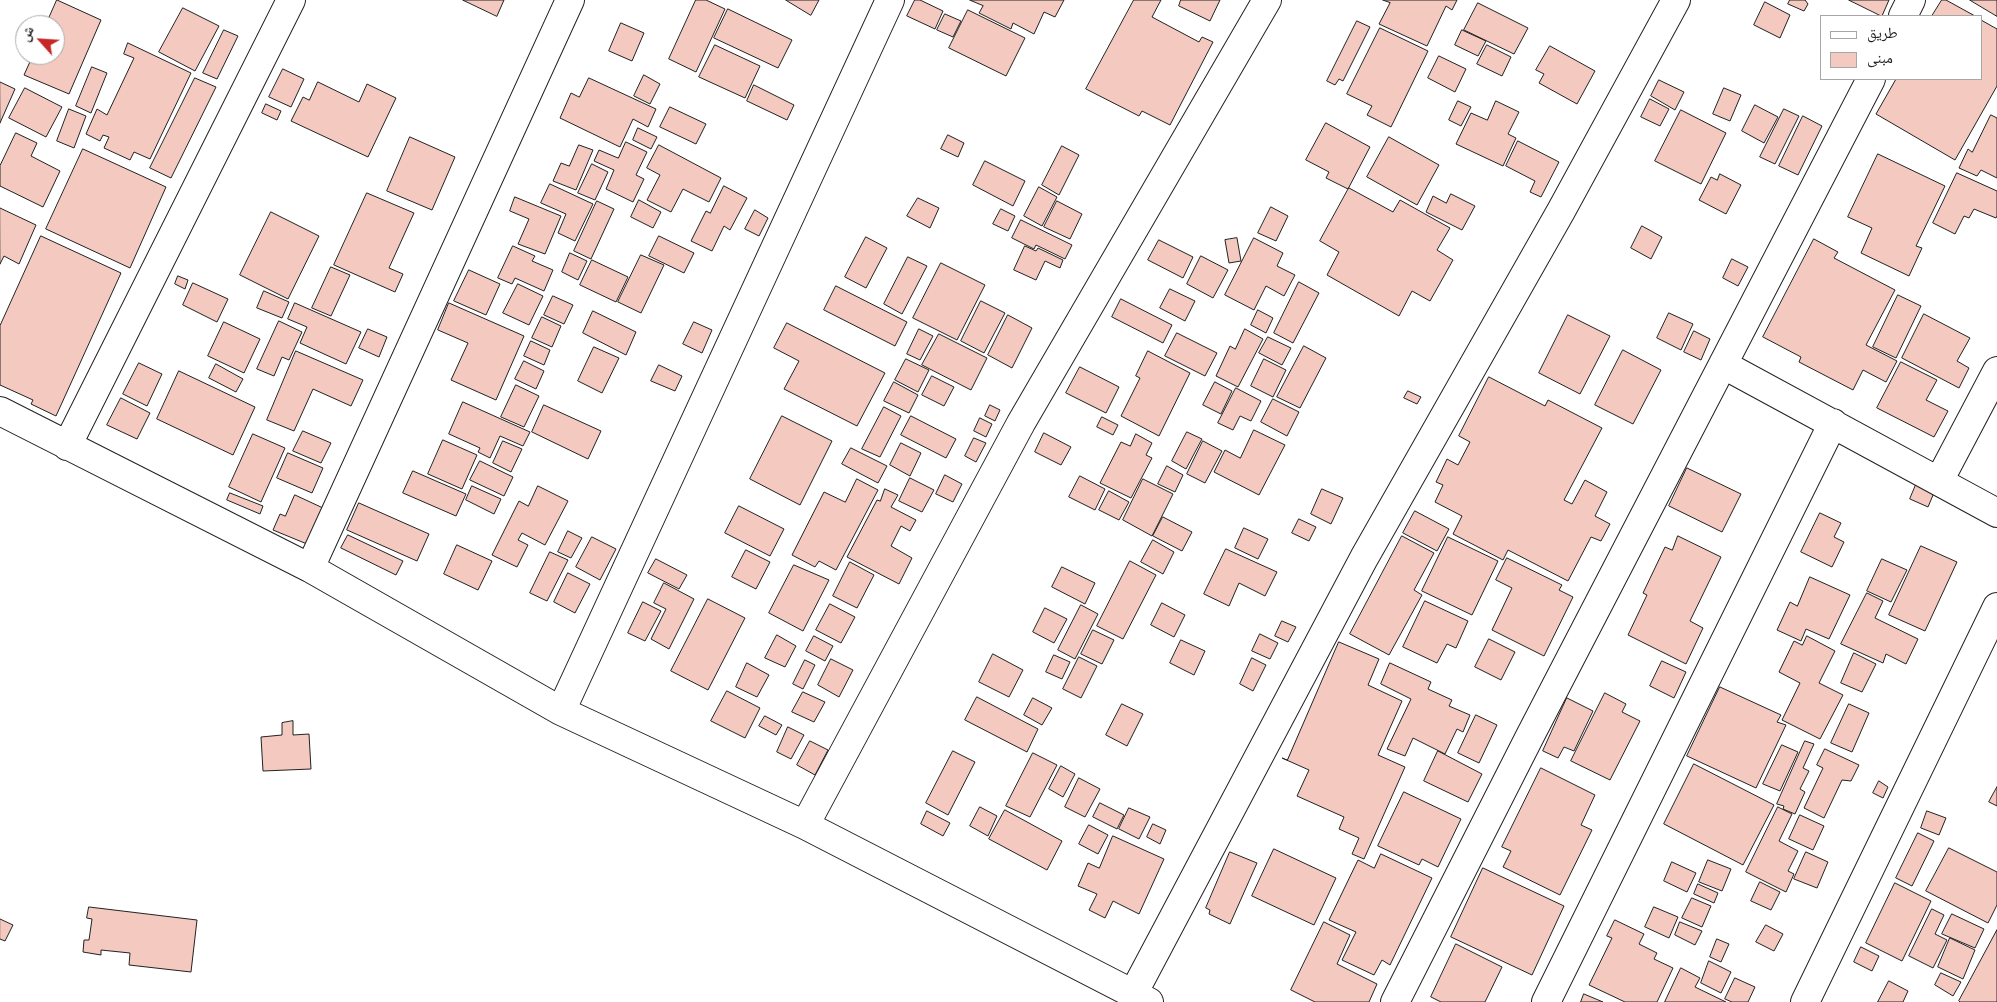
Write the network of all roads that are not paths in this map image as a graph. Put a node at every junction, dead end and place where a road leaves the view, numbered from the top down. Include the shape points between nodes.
1 (291, 0) edge
2 (570, 0) edge
3 (890, 0) edge
4 (1267, 0) edge
5 (1676, 0) edge
6 (1911, 0) edge
7 (1904, 15) edge
8 (1870, 80) edge
9 (1724, 365) junction
10 (1997, 371) edge
11 (0, 411) edge
12 (1833, 423) junction
13 (67, 446) junction
14 (1939, 481) junction
15 (1997, 513) edge
16 (310, 568) junction
17 (1997, 607) edge
18 (561, 711) junction
19 (805, 825) junction
20 (1141, 998) edge
21 (1396, 1002) edge
22 (1546, 1002) edge
23 (1806, 1002) edge

1 - 13 street
2 - 16 street
3 - 18 street
4 - 19 street via 1021,423
5 - 20 street via 1556,220 1364,558
6 - 7 street
8 - 9 street
9 - 12 street
9 - 21 street via 1530,736
10 - 14 street
11 - 13 street
12 - 14 street
12 - 22 street
13 - 16 street
14 - 15 street
16 - 18 street
17 - 23 street
18 - 19 street
19 - 20 street

